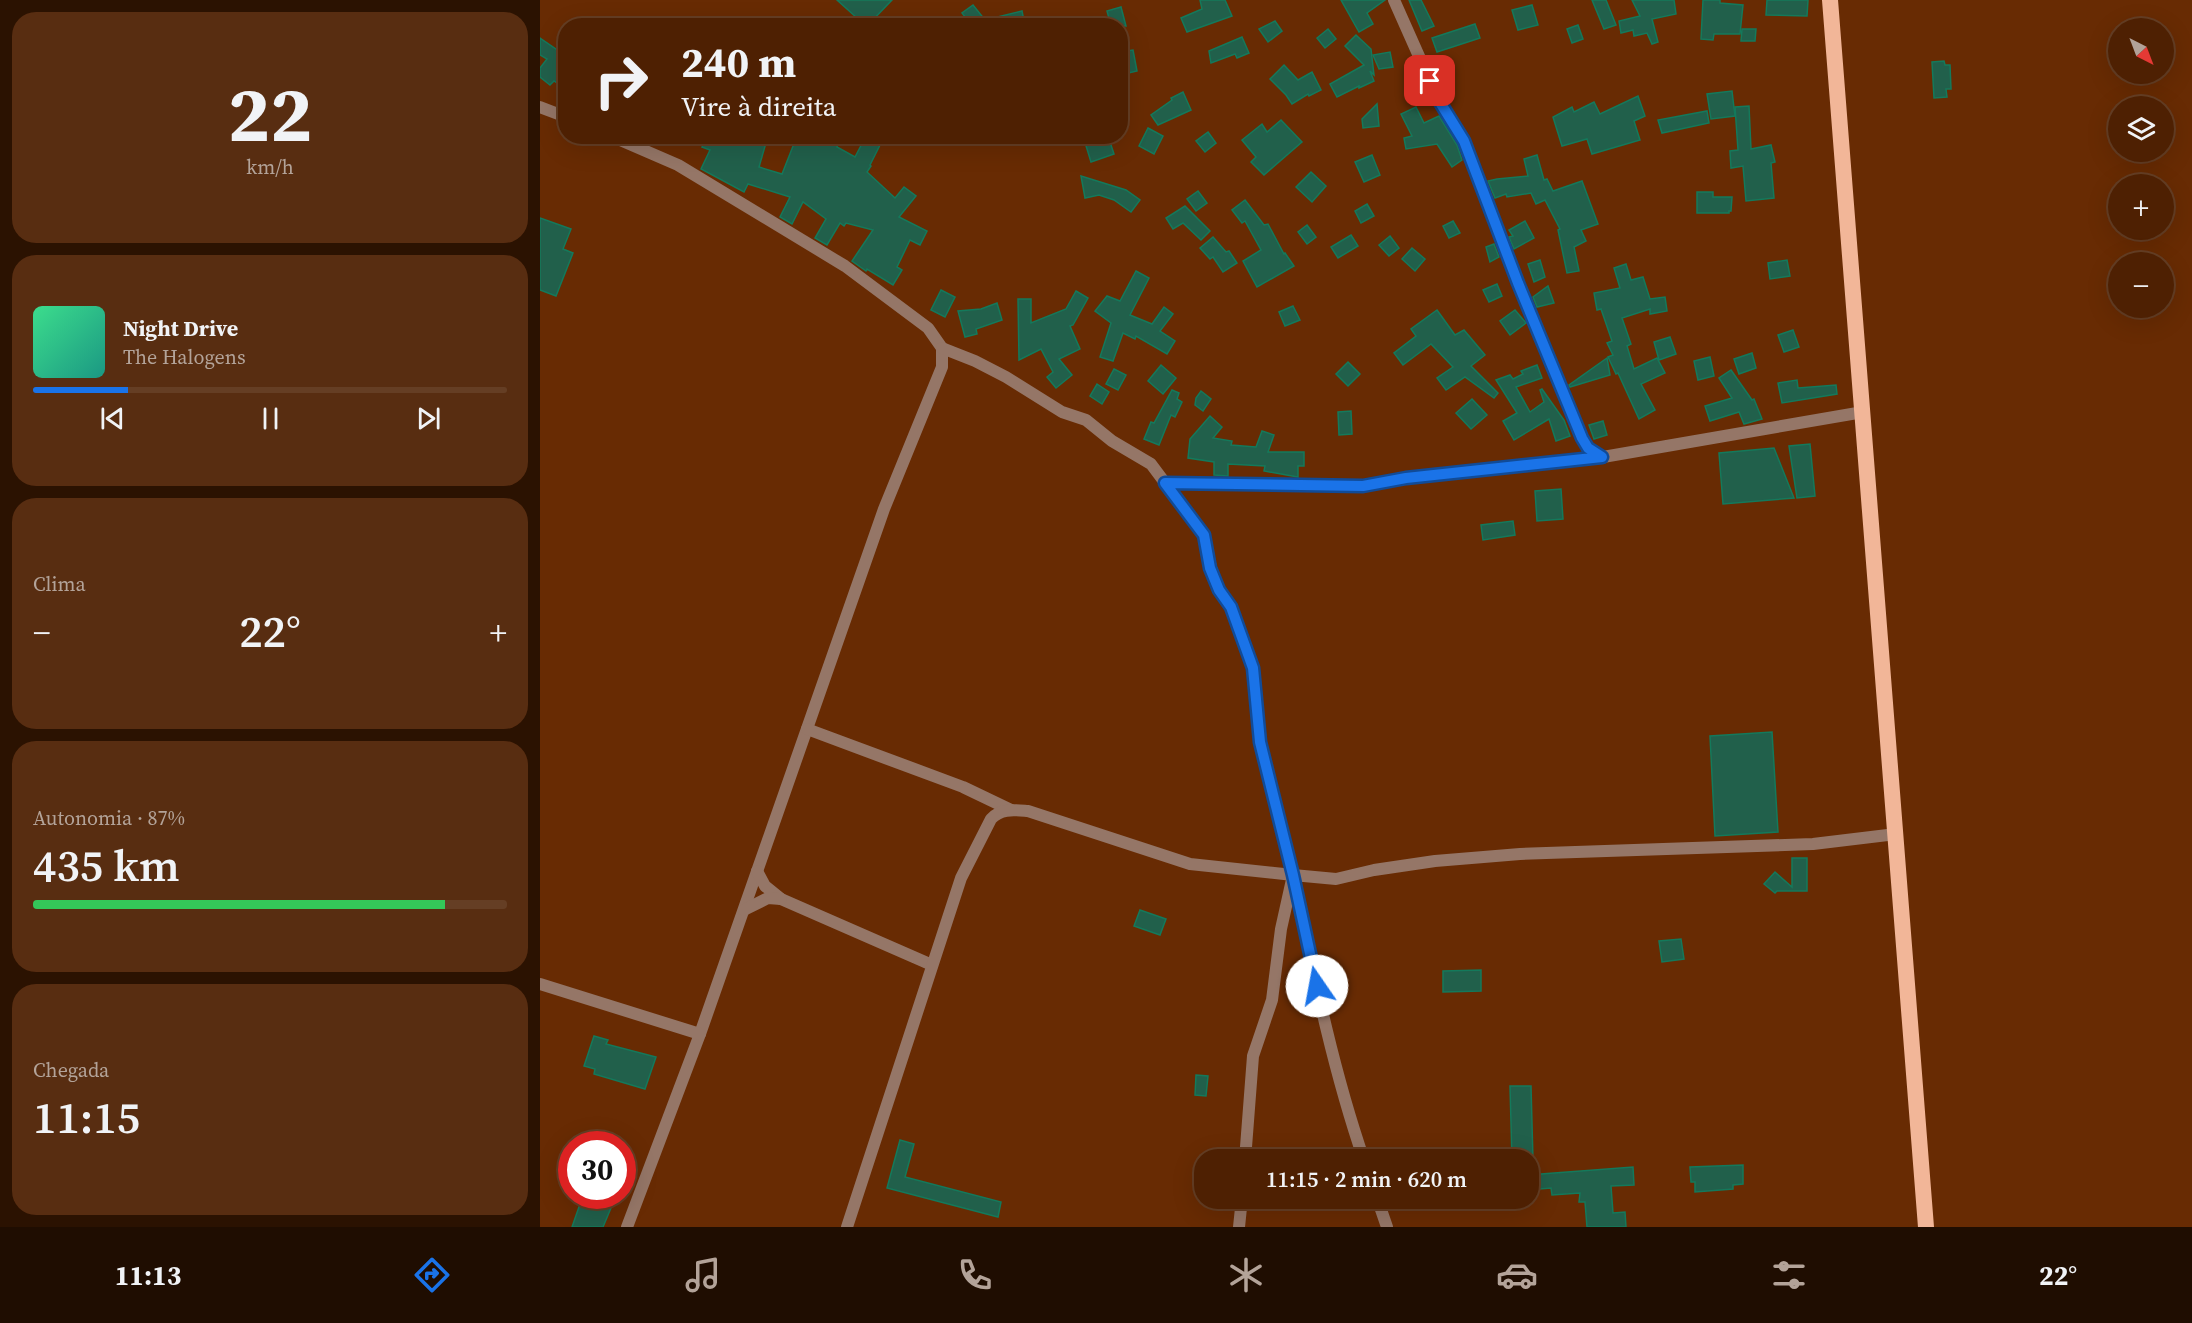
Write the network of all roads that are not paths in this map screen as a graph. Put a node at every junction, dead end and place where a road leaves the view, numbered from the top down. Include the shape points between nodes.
1 (1394, 0) edge
2 (1830, 0) edge
3 (540, 107) edge
4 (558, 114) edge
5 (629, 144) edge
6 (942, 348) junction
7 (1863, 412) junction
8 (1602, 457) junction
9 (1165, 483) junction
10 (807, 729) junction
11 (1011, 810) junction
12 (1896, 834) junction
13 (757, 871) junction
14 (1293, 875) junction
15 (781, 899) junction
16 (744, 910) junction
17 (932, 965) junction
18 (540, 984) edge
19 (700, 1034) junction
20 (1246, 1149) edge
21 (1360, 1149) edge
22 (1241, 1209) edge
23 (1381, 1209) edge
24 (627, 1227) edge
25 (847, 1227) edge
26 (1239, 1227) edge
27 (1387, 1227) edge
28 (1926, 1227) edge

1 - 8 street via 1438,99 1464,141 1582,438 1588,448
2 - 7 highway
3 - 4 street
5 - 6 street via 678,165 845,266 928,328
6 - 9 street via 1006,377 1062,412 1086,420 1151,464
6 - 10 street via 942,367 884,509
7 - 8 street
7 - 12 highway
8 - 9 street via 1363,486
9 - 14 street via 1204,535 1210,568 1231,607 1253,668 1260,742
10 - 11 street via 963,787
10 - 13 street
11 - 14 street via 1028,811 1190,864
11 - 17 street via 997,813 991,819 962,878
12 - 14 street via 1813,844 1520,854 1435,861 1336,879
12 - 28 highway
13 - 15 street via 765,886
13 - 16 street
14 - 20 street via 1272,1000 1253,1056
14 - 21 street via 1321,1008
15 - 16 street via 768,898
15 - 17 street
16 - 19 street
17 - 25 street
18 - 19 street
19 - 24 street
22 - 26 street
23 - 27 street

